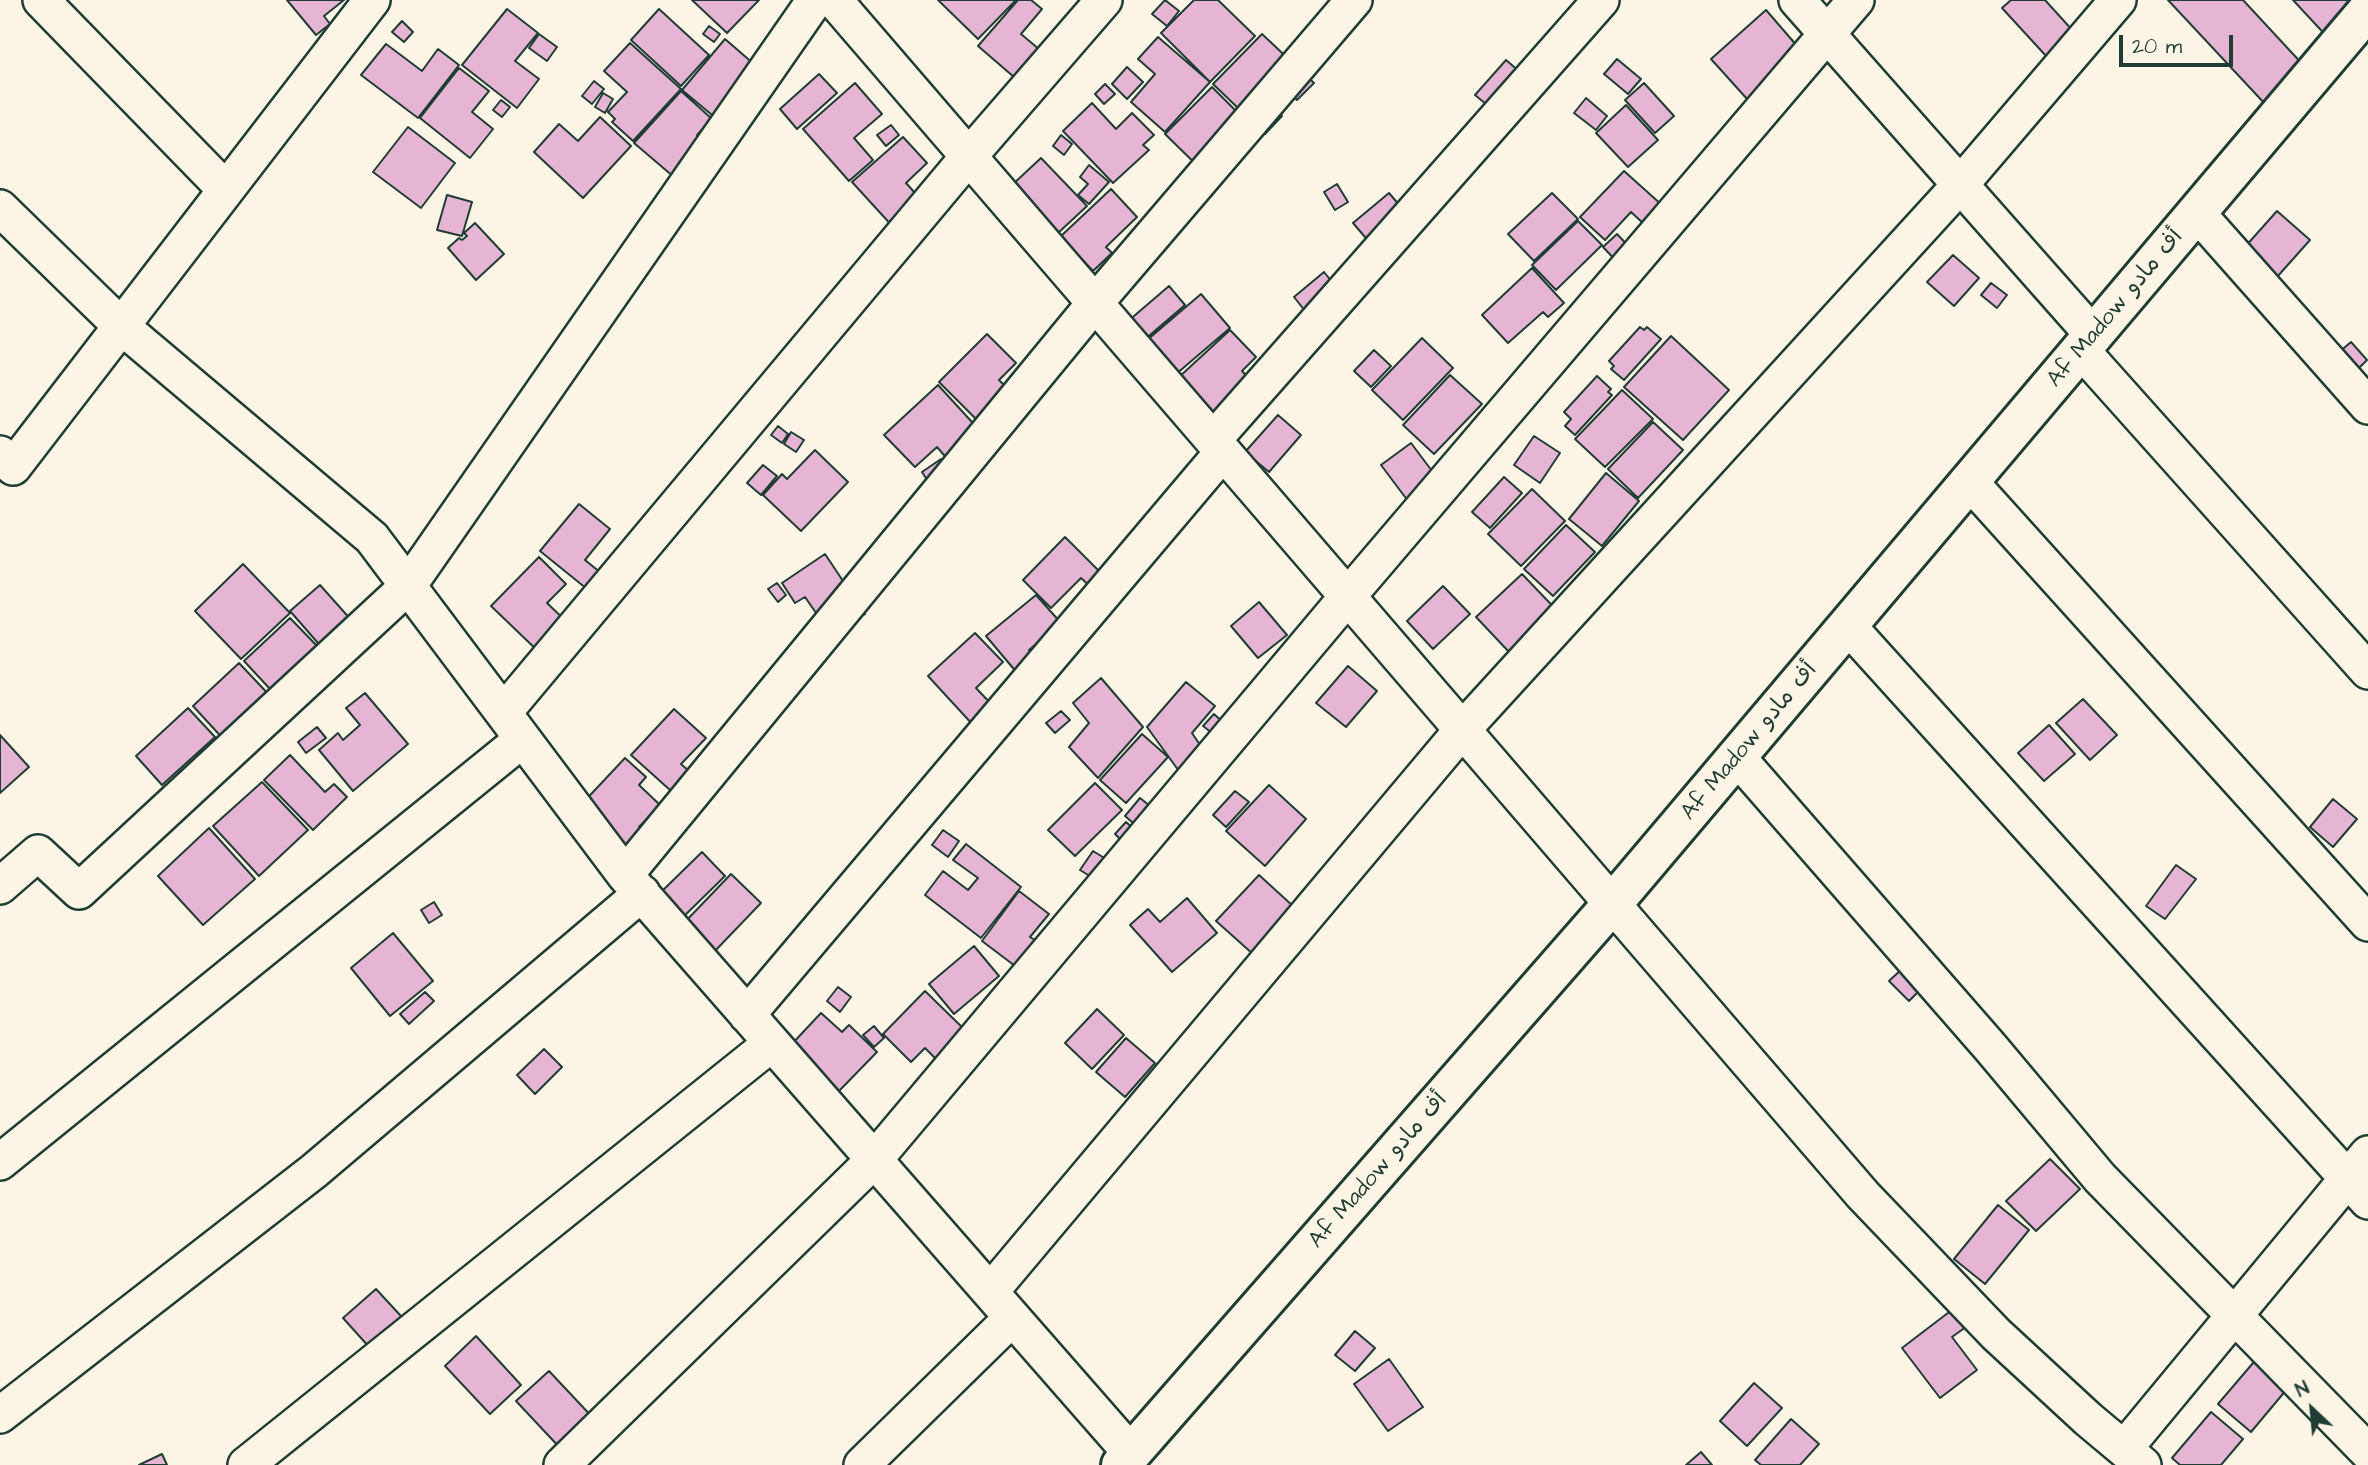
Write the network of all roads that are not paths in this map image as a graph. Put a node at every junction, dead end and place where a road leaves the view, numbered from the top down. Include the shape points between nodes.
1 (41, 0) edge
2 (372, 0) edge
3 (1104, 0) edge
4 (1354, 0) edge
5 (1601, 0) edge
6 (1797, 0) edge
7 (1856, 0) edge
8 (2118, 0) edge
9 (838, 3) edge
10 (2368, 10) edge
11 (1827, 34) junction
12 (969, 156) junction
13 (1960, 185) junction
14 (226, 190) junction
15 (0, 208) edge
16 (2197, 213) junction
17 (1095, 303) junction
18 (121, 326) junction
19 (2087, 343) junction
20 (2368, 406) edge
21 (1218, 446) junction
22 (0, 454) edge
23 (1970, 482) junction
24 (408, 586) junction
25 (1348, 596) junction
26 (1848, 626) junction
27 (2368, 671) edge
28 (513, 726) junction
29 (1463, 729) junction
30 (1737, 757) junction
31 (634, 884) junction
32 (0, 886) edge
33 (1613, 903) junction
34 (2368, 923) edge
35 (747, 1014) junction
36 (772, 1043) junction
37 (874, 1160) junction
38 (0, 1161) edge
39 (2361, 1178) edge
40 (1001, 1305) junction
41 (2235, 1315) junction
42 (0, 1415) edge
43 (2368, 1452) edge
44 (2134, 1457) edge
45 (1126, 1459) edge
46 (246, 1465) edge
47 (562, 1465) edge
48 (862, 1465) edge

1 - 14 street
2 - 14 street
3 - 12 street
4 - 17 street
5 - 21 street
6 - 11 street
7 - 11 street
8 - 13 street
9 - 12 street
9 - 24 street
10 - 16 street, Af Madow أف مادو
11 - 13 street
11 - 25 street
12 - 17 street
12 - 28 street
13 - 19 street
13 - 29 street
14 - 18 street
15 - 18 street
16 - 19 street, Af Madow أف مادو
16 - 20 street
17 - 21 street
17 - 31 street
18 - 22 street via 13,467
18 - 24 street via 372,538
19 - 23 street, Af Madow أف مادو
19 - 27 street
21 - 25 street
21 - 35 street
23 - 26 street, Af Madow أف مادو
23 - 34 street
24 - 28 street
24 - 32 street via 79,891 38,853
25 - 29 street
25 - 37 street
26 - 30 street, Af Madow أف مادو
26 - 39 street
28 - 31 street
28 - 38 street
29 - 33 street
29 - 40 street
30 - 33 street, Af Madow أف مادو
30 - 41 street via 2100,1178
31 - 35 street
31 - 42 street via 314,1171
33 - 44 street via 1863,1195 1996,1334
33 - 45 street, Af Madow أف مادو
35 - 36 street
36 - 37 street
36 - 46 street
37 - 40 street
37 - 47 street
39 - 41 street
40 - 45 street
40 - 48 street
41 - 43 street
41 - 44 street

